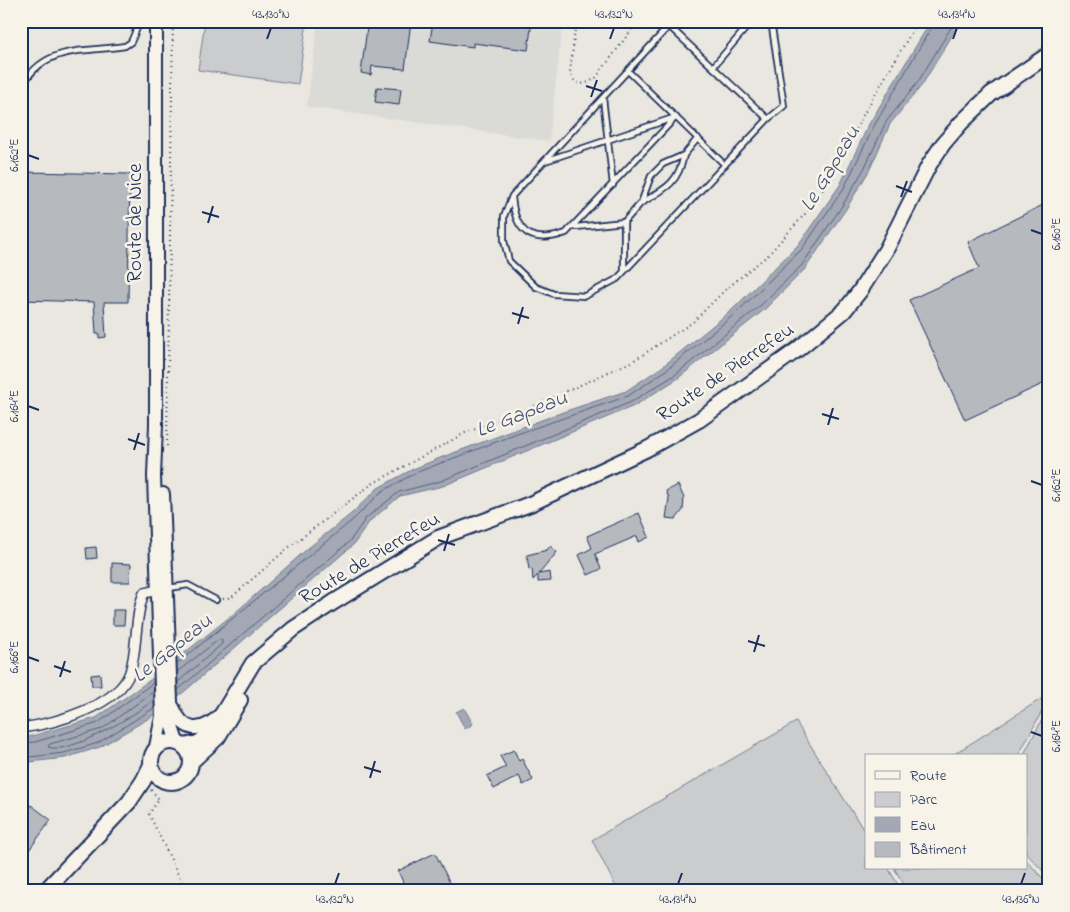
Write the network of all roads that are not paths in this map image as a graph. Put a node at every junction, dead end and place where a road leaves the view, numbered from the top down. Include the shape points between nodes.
1 (140, 21) edge
2 (156, 21) edge
3 (752, 21) edge
4 (772, 21) edge
5 (1049, 54) edge
6 (714, 67) junction
7 (628, 71) junction
8 (21, 89) edge
9 (603, 98) junction
10 (676, 117) junction
11 (768, 119) junction
12 (698, 138) junction
13 (608, 140) junction
14 (684, 155) junction
15 (544, 162) junction
16 (725, 164) junction
17 (613, 185) junction
18 (512, 196) junction
19 (641, 203) junction
20 (624, 222) junction
21 (575, 227) junction
22 (624, 271) junction
23 (156, 425) junction
24 (162, 589) junction
25 (216, 600) road end
26 (277, 643) junction
27 (165, 648) junction
28 (173, 707) junction
29 (222, 712) junction
30 (21, 728) edge
31 (180, 744) junction
32 (156, 747) junction
33 (191, 762) junction
34 (151, 765) junction
35 (164, 781) junction
36 (147, 785) junction
37 (44, 891) edge

1 - 8 lane via 131,42 125,46 60,54 30,72
2 - 23 main road, Route de Nice
3 - 6 lane
4 - 11 lane via 784,106
5 - 26 main road, Route de Pierrefeu via 991,94 955,130 929,165 886,250 860,291 844,311 790,355 699,420 647,449 530,504 438,538 334,602
6 - 7 lane via 669,26
6 - 11 lane
7 - 9 lane
7 - 10 lane
9 - 13 lane
9 - 15 lane
10 - 12 lane
10 - 13 lane
10 - 17 lane
11 - 16 lane
12 - 14 lane
12 - 16 lane
13 - 15 lane
13 - 17 lane
14 - 19 lane via 674,182
14 - 19 lane via 663,164 651,176
15 - 18 lane
16 - 22 lane
17 - 21 lane
18 - 21 lane via 518,226 530,235 543,239 555,237
18 - 22 lane via 504,216 508,261 536,287 554,294 585,296 617,279
19 - 20 lane
20 - 21 lane
20 - 22 lane
23 - 24 main road via 160,460
23 - 24 main road via 154,476
24 - 25 lane via 188,585
24 - 27 main road
24 - 30 street via 144,593 139,605 130,672 123,686 95,706
26 - 29 main road via 253,663
26 - 33 main road via 218,737
27 - 28 main road
27 - 32 main road via 162,716
28 - 29 main road via 183,725 192,728 204,727
28 - 31 main road via 172,728
29 - 31 main road via 204,740
31 - 32 main road via 166,742
31 - 33 main road
32 - 34 main road
33 - 35 main road via 184,777 174,782
34 - 35 main road via 155,775
34 - 36 main road
35 - 36 main road
36 - 37 main road

